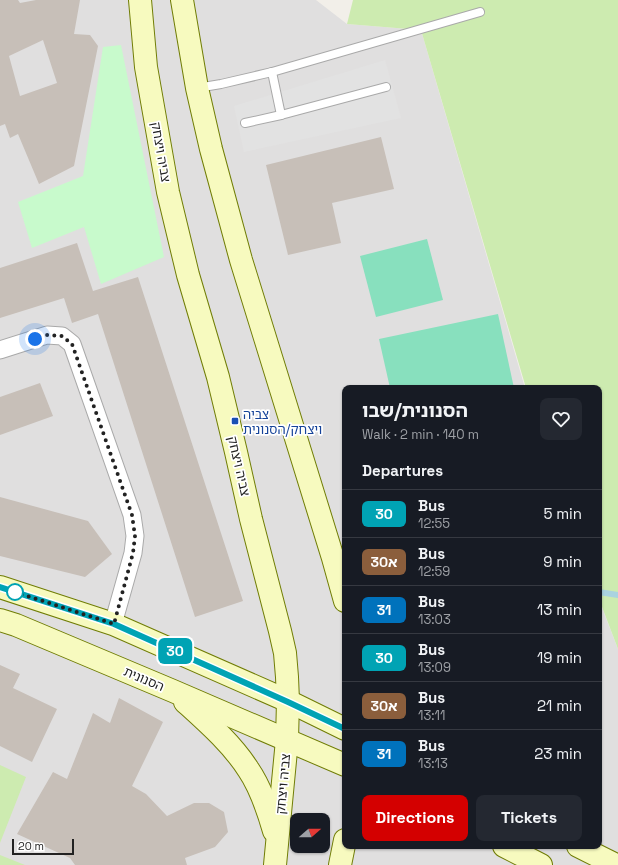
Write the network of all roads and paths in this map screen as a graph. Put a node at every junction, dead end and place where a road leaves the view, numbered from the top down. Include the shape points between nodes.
1 (140, 0) edge
2 (182, 0) edge
3 (480, 12) dead end
4 (272, 72) junction
5 (386, 87) dead end
6 (197, 88) junction
7 (281, 115) junction
8 (245, 123) dead end
9 (0, 350) edge
10 (0, 587) edge
11 (342, 591) edge
12 (0, 620) edge
13 (114, 624) junction
14 (172, 691) junction
15 (288, 702) junction
16 (342, 728) edge
17 (287, 740) junction
18 (342, 764) edge
19 (277, 841) junction
20 (510, 849) edge
21 (584, 849) edge
22 (275, 865) edge
23 (541, 865) edge
24 (616, 865) edge

1 - 15 street, צביה ויצחק via 146,67 168,192 188,276 218,377 280,631 285,653
2 - 6 street
3 - 4 lane
4 - 6 lane
4 - 7 lane
5 - 7 lane
6 - 11 street via 241,260
7 - 8 lane
9 - 13 street via 47,335 62,336 72,344 132,515 135,536 133,553
10 - 13 street
12 - 14 street, הסנונית
13 - 15 street
14 - 17 street, הסנונית
14 - 19 street via 205,721 243,762 261,793
15 - 16 street
15 - 17 street, צביה ויצחק
17 - 18 street, הסנונית
17 - 19 street, צביה ויצחק
19 - 22 street, צביה ויצחק
20 - 23 street
21 - 24 street

